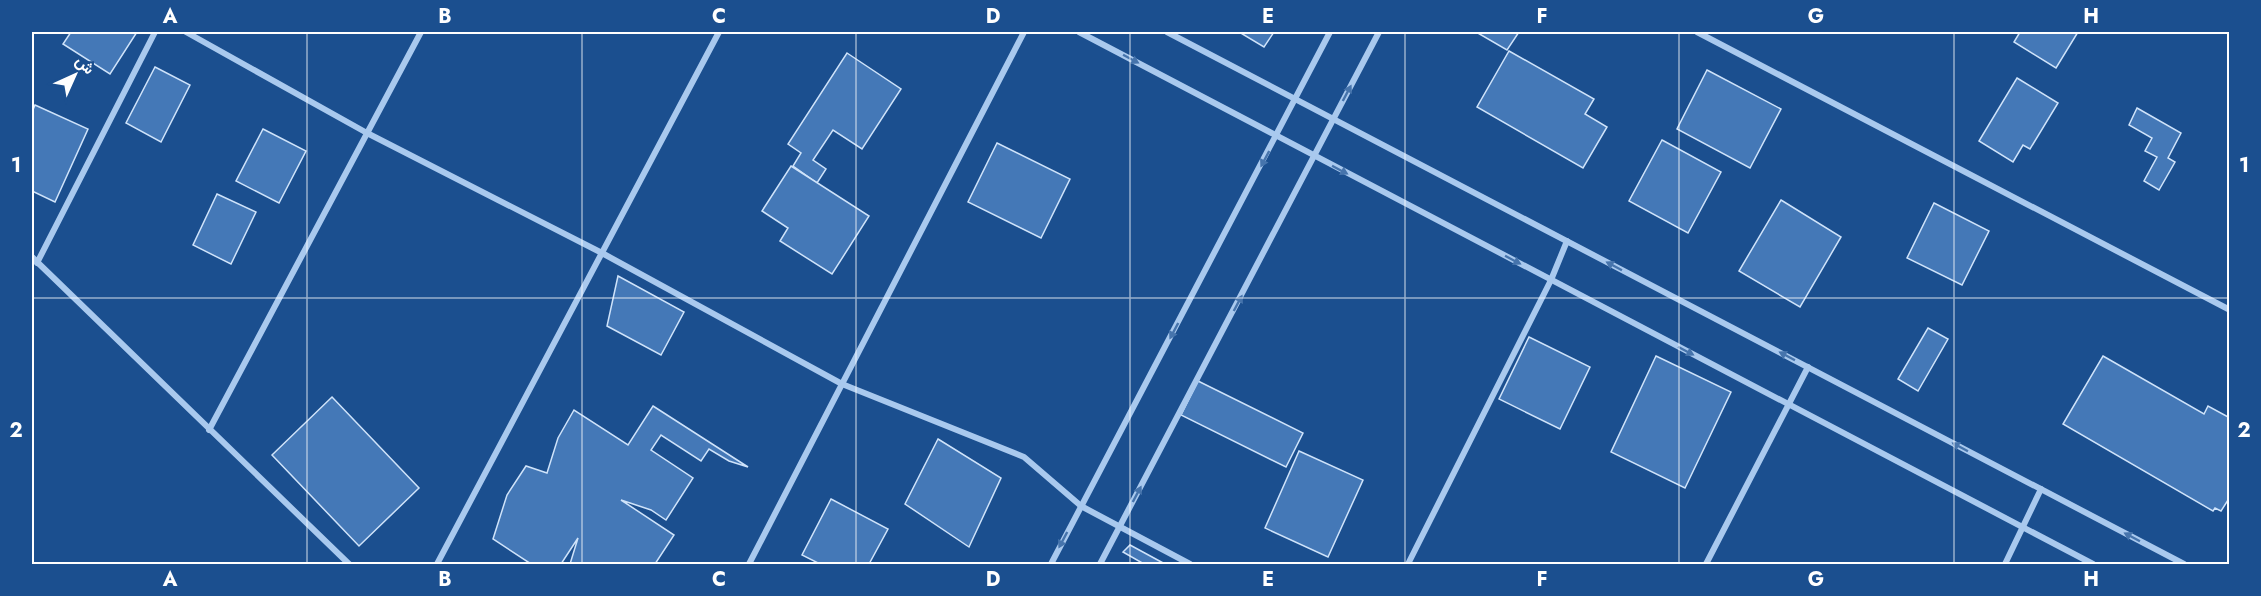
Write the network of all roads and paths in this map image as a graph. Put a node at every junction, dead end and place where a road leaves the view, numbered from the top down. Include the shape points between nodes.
1 (155, 32) edge
2 (186, 32) edge
3 (421, 32) edge
4 (719, 32) edge
5 (1024, 32) edge
6 (1079, 32) edge
7 (1167, 32) edge
8 (1330, 32) edge
9 (1379, 32) edge
10 (1698, 32) edge
11 (1295, 98) junction
12 (1333, 119) junction
13 (367, 133) junction
14 (1277, 137) junction
15 (1315, 157) junction
16 (1567, 241) junction
17 (602, 253) junction
18 (32, 257) edge
19 (38, 263) junction
20 (1551, 280) junction
21 (2229, 310) edge
22 (1808, 367) junction
23 (842, 384) junction
24 (1788, 404) junction
25 (209, 430) junction
26 (2041, 489) junction
27 (1081, 506) junction
28 (1119, 528) junction
29 (2024, 528) junction
30 (349, 564) edge
31 (437, 564) edge
32 (749, 564) edge
33 (1051, 564) edge
34 (1100, 564) edge
35 (1190, 564) edge
36 (1408, 564) edge
37 (1706, 564) edge
38 (2005, 564) edge
39 (2092, 564) edge
40 (2184, 564) edge

1 - 19 street
2 - 13 street
3 - 13 street
4 - 17 street
5 - 23 street
6 -> 14 street
7 - 11 street
8 - 11 street
12 -> 9 street
10 - 21 street
11 - 12 street
11 - 14 street
12 - 15 street
12 - 16 street
13 - 17 street
13 - 25 street
14 - 15 street
14 -> 27 street
15 -> 20 street
28 -> 15 street
16 - 20 street
22 -> 16 street
17 - 23 street
17 - 31 street
18 - 19 street
19 - 25 street
20 -> 24 street
20 - 36 street
22 - 24 street
26 -> 22 street
23 - 27 street via 1024,457
23 - 32 street
24 - 29 street
24 - 37 street
25 - 30 street
26 - 29 street
40 -> 26 street
27 - 28 street
27 -> 33 street
28 - 34 street
28 - 35 street
29 - 38 street
29 - 39 street

